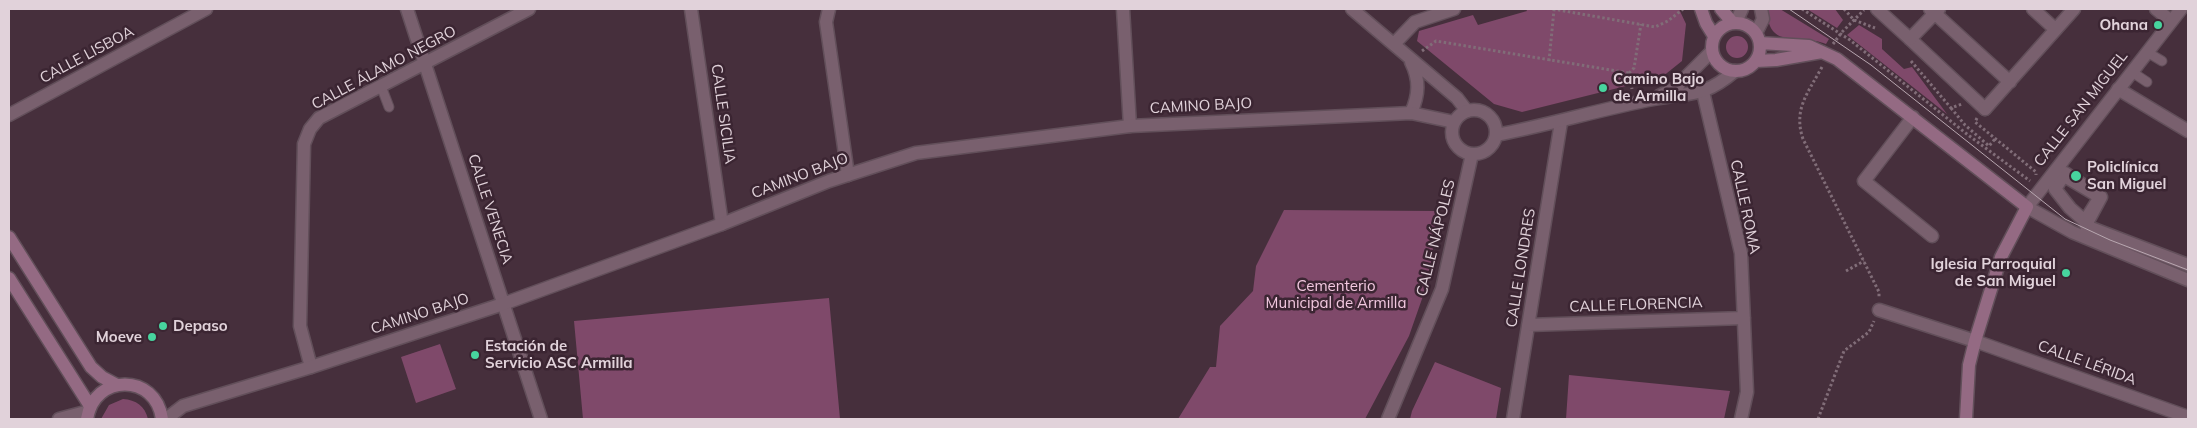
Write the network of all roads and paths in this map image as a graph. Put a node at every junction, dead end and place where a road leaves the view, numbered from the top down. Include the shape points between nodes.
1 (206, 9) edge
2 (407, 9) edge
3 (529, 9) edge
4 (691, 9) edge
5 (829, 9) edge
6 (1123, 9) edge
7 (1352, 9) edge
8 (1454, 9) edge
9 (1554, 9) edge
10 (1683, 9) edge
11 (1701, 9) edge
12 (1720, 9) edge
13 (1742, 9) edge
14 (1761, 9) edge
15 (1802, 9) edge
16 (1844, 9) edge
17 (1866, 9) edge
18 (1877, 9) edge
19 (2033, 9) edge
20 (2074, 9) edge
21 (2156, 9) edge
22 (2181, 9) edge
23 (1934, 10) edge
24 (1854, 20) junction
25 (2171, 21) junction
26 (1734, 22) junction
27 (1641, 24) junction
28 (1878, 29) dead end
29 (2055, 29) junction
30 (1840, 34) junction
31 (1714, 36) junction
32 (1758, 38) junction
33 (1910, 39) junction
34 (1394, 44) junction
35 (1712, 51) junction
36 (2147, 52) junction
37 (1826, 53) junction
38 (1906, 57) dead end
39 (1410, 59) junction
40 (1549, 61) junction
41 (1756, 61) junction
42 (2162, 61) dead end
43 (425, 63) junction
44 (1735, 71) junction
45 (2132, 72) junction
46 (2010, 82) junction
47 (2147, 82) dead end
48 (382, 86) junction
49 (2118, 89) junction
50 (1703, 92) junction
51 (1655, 99) junction
52 (1974, 99) junction
53 (389, 107) dead end
54 (1951, 108) junction
55 (1985, 109) junction
56 (1467, 111) junction
57 (1411, 113) junction
58 (9, 116) edge
59 (1913, 118) junction
60 (1454, 122) junction
61 (1561, 122) junction
62 (1130, 126) junction
63 (2188, 131) edge
64 (1496, 135) junction
65 (1995, 139) junction
66 (1472, 154) junction
67 (848, 175) junction
68 (2027, 207) junction
69 (722, 224) junction
70 (2086, 224) junction
71 (9, 236) edge
72 (1932, 236) dead end
73 (1864, 261) junction
74 (2188, 265) edge
75 (1846, 271) dead end
76 (9, 278) edge
77 (2188, 280) edge
78 (503, 304) junction
79 (1879, 310) junction
80 (1744, 318) junction
81 (1528, 325) junction
82 (1975, 341) junction
83 (312, 367) junction
84 (117, 385) junction
85 (157, 402) junction
86 (183, 406) junction
87 (89, 412) edge
88 (2188, 416) edge
89 (1391, 417) edge
90 (59, 419) edge
91 (162, 419) edge
92 (166, 419) edge
93 (541, 419) edge
94 (1513, 419) edge
95 (1741, 419) edge
96 (1818, 419) edge
97 (1966, 419) edge

1 - 58 street, CALLE LISBOA
2 - 43 street, CALLE VENECIA
3 - 43 street, CALLE ÁLAMO NEGRO
4 - 69 street, CALLE SICILIA
5 - 67 street via 826,22
6 - 62 street
7 - 34 street
8 - 34 street via 1415,22
9 - 27 path
9 - 40 path
10 - 27 path via 1655,26
11 - 31 main road
12 - 26 main road
13 - 26 street
14 - 32 street via 1763,19
15 - 30 path
16 - 24 path
17 - 24 path
18 - 33 street
19 - 29 street
20 - 29 street
21 - 25 street
22 - 25 street, CALLE SAN MIGUEL
23 - 33 street
23 - 46 street
24 - 28 path
24 - 30 path
25 - 36 street, CALLE SAN MIGUEL
26 - 31 main road via 1722,27
26 - 32 main road via 1748,25
27 - 40 path via 1634,68 1629,73
29 - 46 street
30 - 37 path
30 - 65 path via 2028,181 2036,180 2036,172
31 - 35 main road
32 - 37 main road via 1809,46
32 - 41 main road via 1760,52
33 - 52 street
34 - 39 street
35 - 44 main road via 1720,66
35 - 51 street via 1675,88
36 - 42 lane
36 - 45 street, CALLE SAN MIGUEL
37 - 41 main road
37 - 59 main road via 1848,66
37 - 73 path via 1800,108 1798,124
38 - 54 path
39 - 40 path via 1436,41
39 - 56 street via 1457,98
39 - 57 street via 1418,83
41 - 44 main road via 1748,68
43 - 48 street, CALLE ÁLAMO NEGRO
43 - 78 street, CALLE VENECIA
44 - 50 street
45 - 47 lane
45 - 49 street, CALLE SAN MIGUEL
46 - 55 street
48 - 53 lane
48 - 83 street, CALLE ÁLAMO NEGRO via 320,118 310,129 304,144 300,326
49 - 63 street
49 - 68 street, CALLE SAN MIGUEL
50 - 51 street
50 - 80 street, CALLE ROMA via 1741,253
51 - 61 street
52 - 54 path
52 - 55 street
54 - 65 path via 1989,146
55 - 65 path via 1975,122
56 - 60 street
56 - 64 street via 1479,110 1488,114 1493,120
57 - 60 street, CAMINO BAJO
57 - 62 street, CAMINO BAJO
59 - 68 main road
59 - 72 street via 1864,181
60 - 66 street via 1452,133 1456,144
61 - 64 street
61 - 81 street, CALLE LONDRES
62 - 67 street, CAMINO BAJO via 916,153
64 - 66 street via 1487,151
66 - 89 street, CALLE NÁPOLES via 1442,289
67 - 69 street, CAMINO BAJO
68 - 77 street via 2072,232
68 - 82 main road via 2001,257
69 - 78 street, CAMINO BAJO
70 - 70 street via 2101,197 2064,175 2055,189
70 - 74 street
71 - 84 main road via 91,367
73 - 75 path
73 - 79 path via 1879,292
76 - 87 main road
78 - 83 street, CAMINO BAJO
78 - 93 street, CALLE VENECIA
79 - 82 street, CALLE LÉRIDA
79 - 96 path via 1868,332 1844,351
80 - 81 street, CALLE FLORENCIA
80 - 95 street, CALLE ROMA via 1747,392
81 - 94 street, CALLE LONDRES
82 - 88 street, CALLE LÉRIDA
82 - 97 main road via 1969,365
83 - 86 street, CAMINO BAJO
84 - 85 main road via 129,384 140,388
84 - 87 main road via 105,389
85 - 86 street, CAMINO BAJO
85 - 91 main road
86 - 92 street, CAMINO BAJO
87 - 90 street

